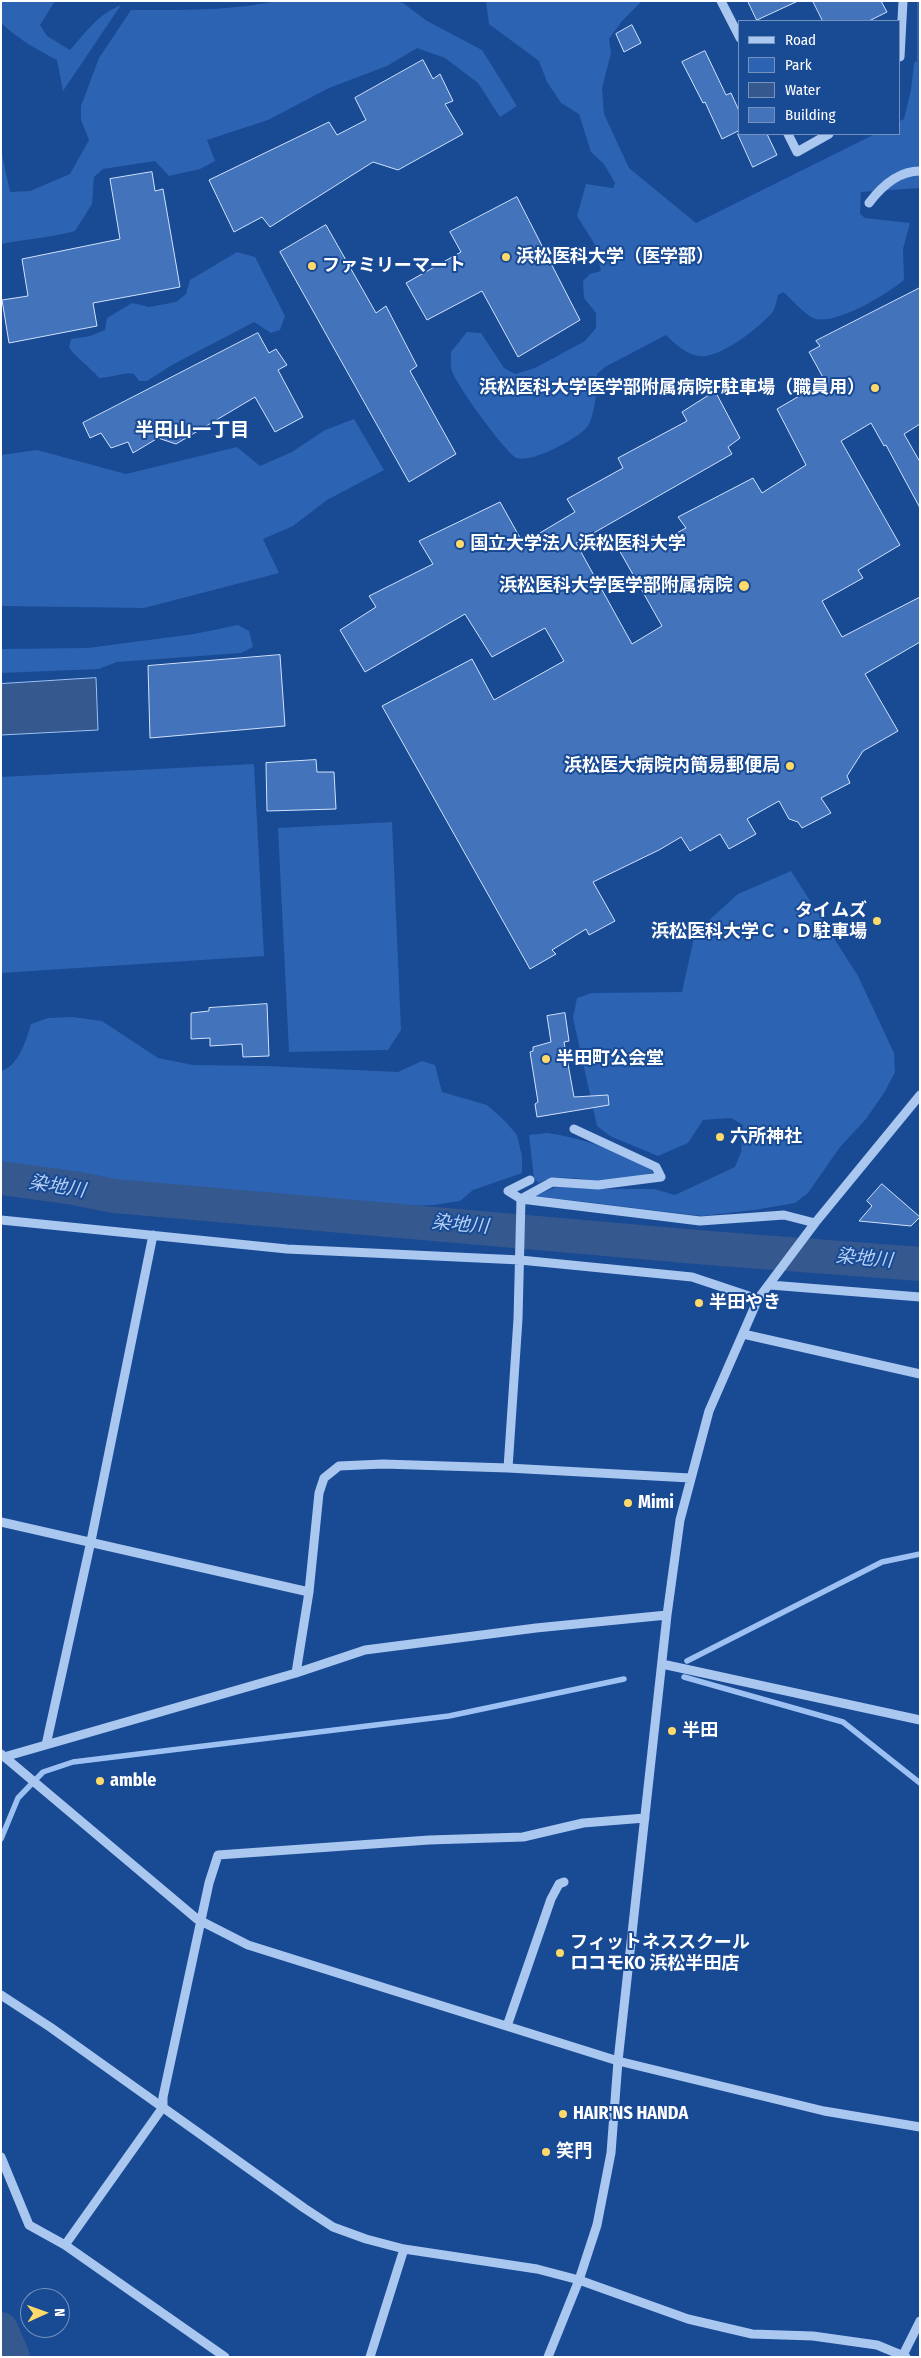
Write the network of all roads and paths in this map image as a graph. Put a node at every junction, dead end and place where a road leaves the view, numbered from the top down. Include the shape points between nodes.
1 (721, 1) edge
2 (903, 1) edge
3 (738, 34) edge
4 (901, 38) edge
5 (788, 135) edge
6 (827, 135) edge
7 (920, 171) edge
8 (869, 203) dead end
9 (920, 1095) edge
10 (574, 1129) dead end
11 (530, 1180) dead end
12 (521, 1202) junction
13 (1, 1220) edge
14 (815, 1223) junction
15 (153, 1235) junction
16 (520, 1256) junction
17 (770, 1286) junction
18 (920, 1297) edge
19 (758, 1299) junction
20 (743, 1334) junction
21 (920, 1374) edge
22 (508, 1468) junction
23 (690, 1478) junction
24 (1, 1522) edge
25 (91, 1541) junction
26 (309, 1592) junction
27 (667, 1615) junction
28 (662, 1664) junction
29 (296, 1673) junction
30 (920, 1720) edge
31 (46, 1745) junction
32 (3, 1756) edge
33 (645, 1818) junction
34 (564, 1882) dead end
35 (202, 1921) junction
36 (1, 1995) edge
37 (507, 2026) junction
38 (618, 2060) junction
39 (163, 2106) junction
40 (920, 2127) edge
41 (1, 2156) edge
42 (65, 2245) junction
43 (404, 2249) junction
44 (579, 2280) junction
45 (920, 2321) edge
46 (904, 2356) edge
47 (226, 2357) edge
48 (370, 2357) edge
49 (548, 2357) edge

1 - 3 street
2 - 4 street
5 - 6 street via 797,152
7 - 8 street via 883,185
9 - 14 street
10 - 12 street via 656,1168 660,1177 598,1184 552,1182
11 - 12 street via 508,1191
12 - 14 street via 700,1221 784,1215
12 - 16 street
13 - 15 street
14 - 17 street
15 - 16 street via 287,1249
15 - 25 street
16 - 19 street via 692,1277
16 - 22 street
17 - 18 street
17 - 19 street
19 - 20 street
20 - 21 street
20 - 23 street via 709,1411
22 - 23 street
22 - 26 street via 383,1464 339,1466 324,1478 319,1493
23 - 27 street via 680,1520
24 - 25 street
25 - 26 street
25 - 31 street
26 - 29 street
27 - 28 street
27 - 29 street via 365,1650
28 - 30 street
28 - 33 street
29 - 31 street
31 - 32 street
32 - 35 street
33 - 35 street via 583,1823 523,1837 218,1855
33 - 38 street
34 - 37 street via 559,1884 551,1899
35 - 37 street via 248,1946
35 - 39 street
36 - 39 street
37 - 38 street
38 - 40 street via 824,2111
38 - 44 street via 611,2153 597,2225
39 - 42 street
39 - 43 street via 332,2226
41 - 42 street via 29,2225
42 - 47 street
43 - 44 street via 537,2269
43 - 48 street
44 - 46 street via 688,2319 742,2332 868,2343
44 - 49 street
45 - 46 street

